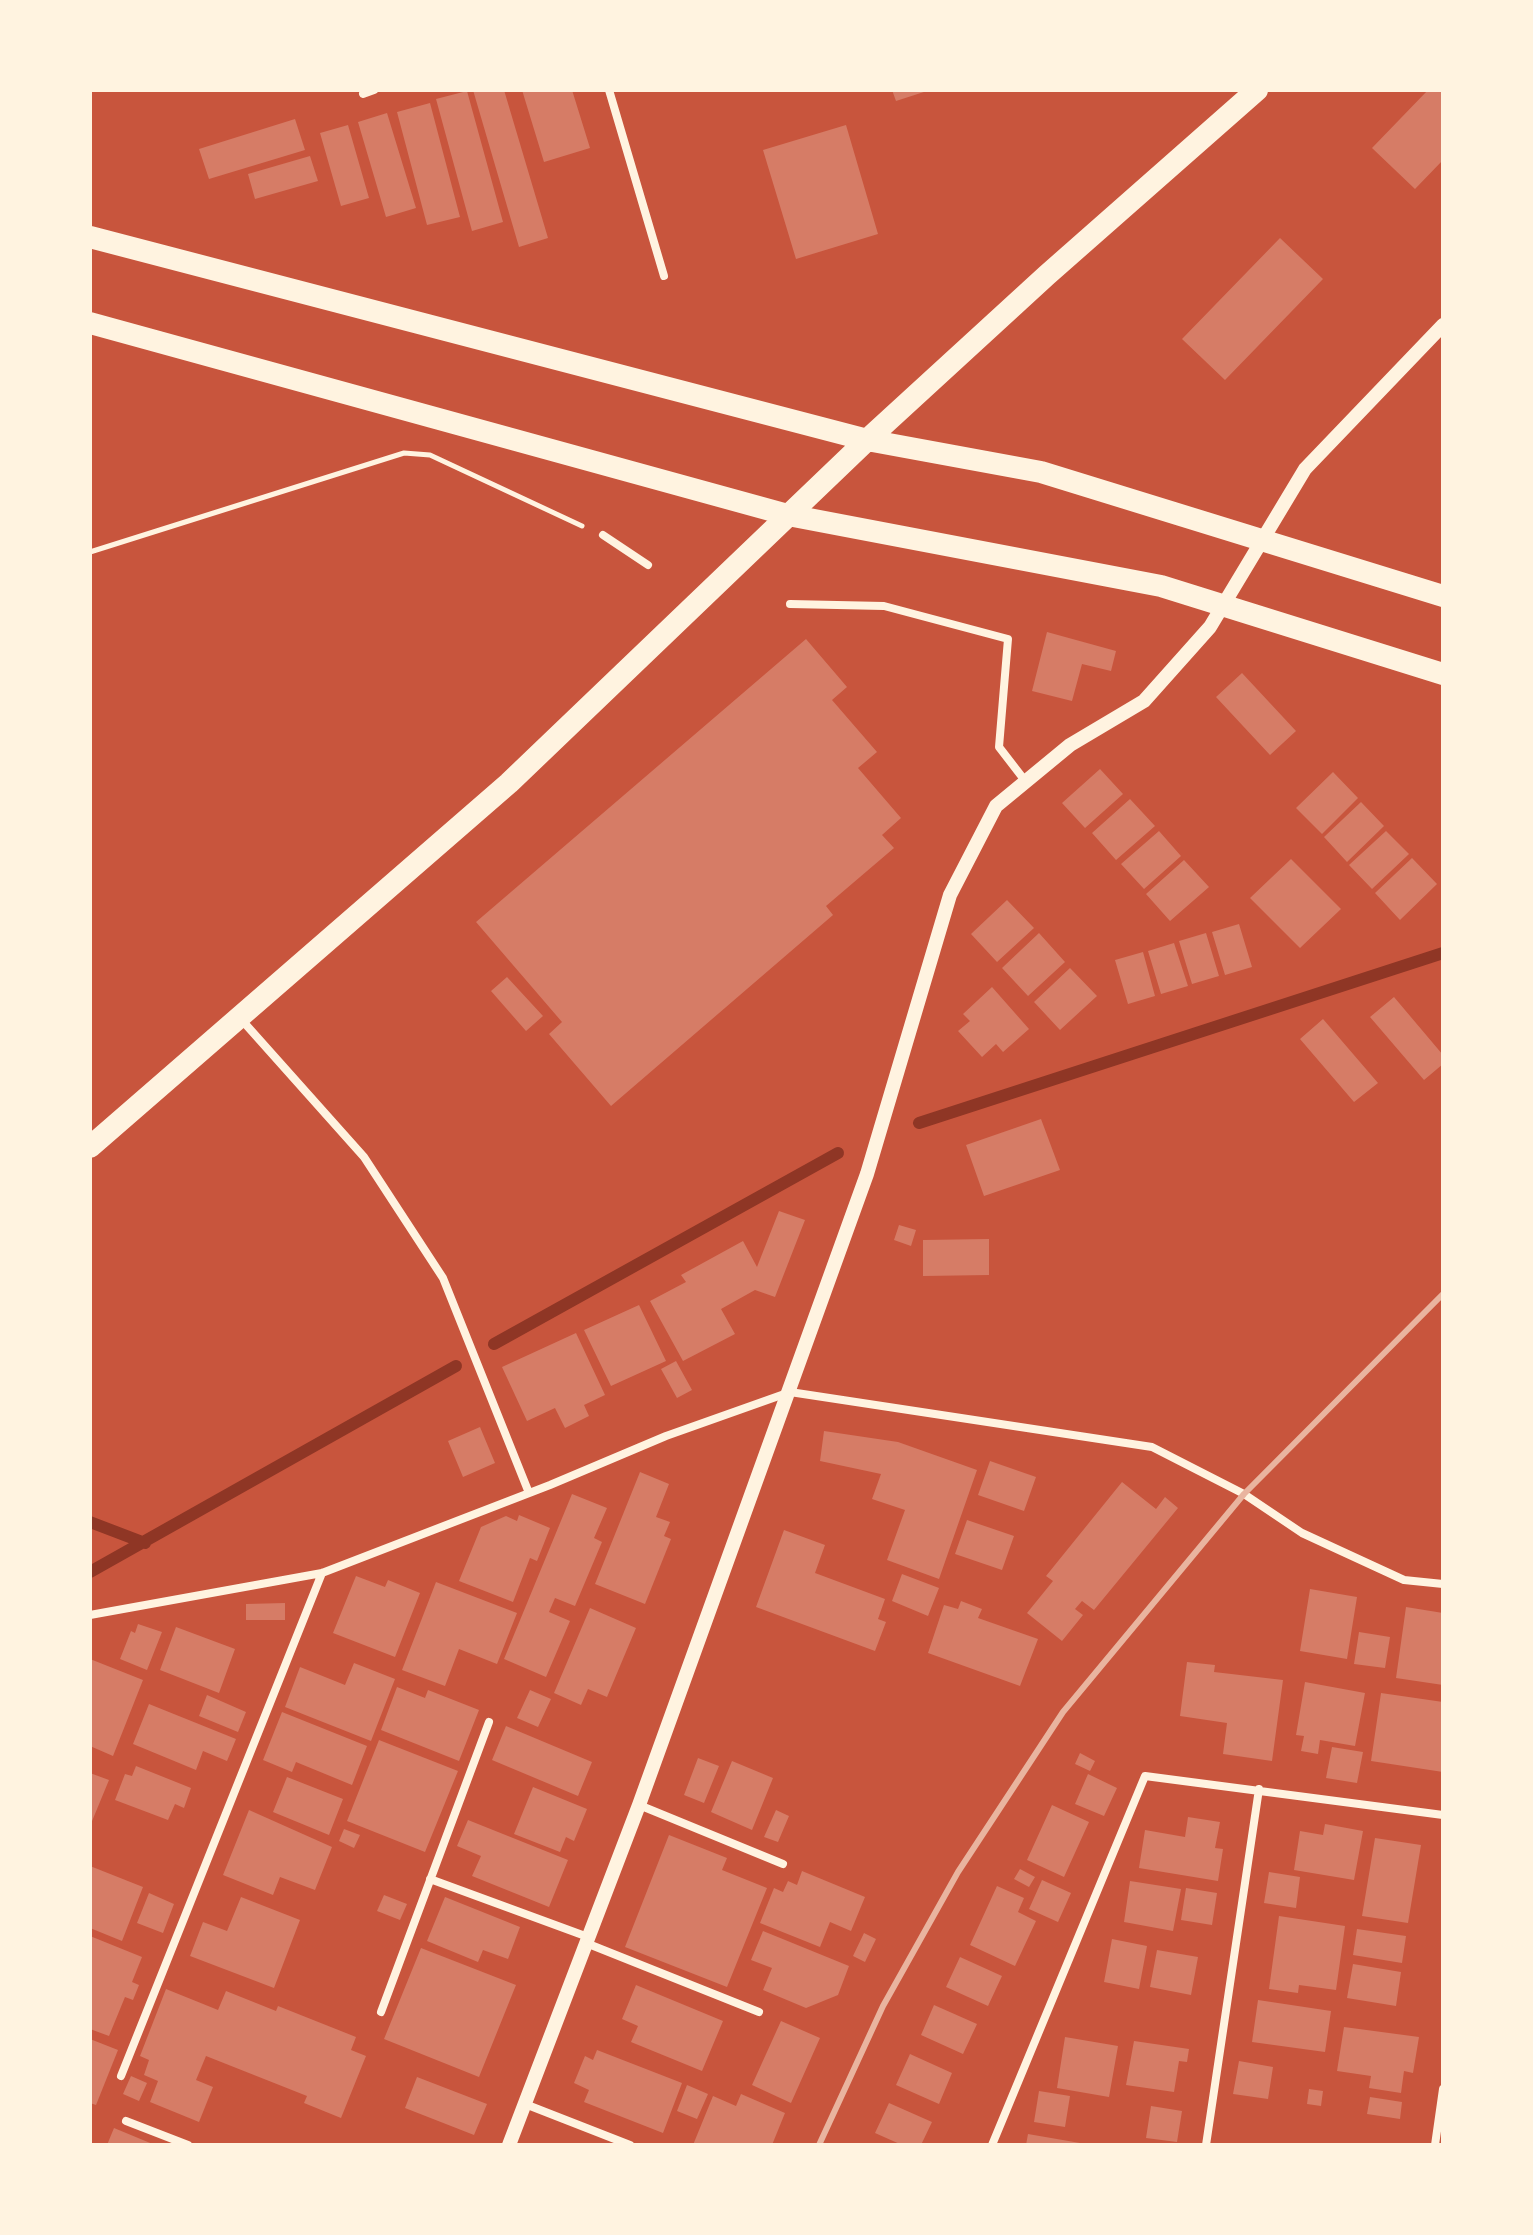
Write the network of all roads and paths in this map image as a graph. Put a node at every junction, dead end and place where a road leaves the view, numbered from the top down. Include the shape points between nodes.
1 (374, 90) edge
2 (609, 90) edge
3 (1257, 90) edge
4 (363, 94) dead end
5 (90, 237) edge
6 (664, 276) dead end
7 (90, 323) edge
8 (1443, 325) edge
9 (867, 440) junction
10 (788, 515) junction
11 (603, 535) joint
12 (90, 552) edge
13 (648, 565) dead end
14 (1443, 596) edge
15 (790, 604) dead end
16 (1443, 674) edge
17 (1026, 783) junction
18 (239, 1017) junction
19 (90, 1147) edge
20 (790, 1392) junction
21 (529, 1493) junction
22 (322, 1573) junction
23 (1443, 1584) edge
24 (90, 1615) edge
25 (489, 1722) dead end
26 (1259, 1789) junction
27 (639, 1805) junction
28 (1443, 1815) edge
29 (783, 1864) dead end
30 (430, 1879) junction
31 (587, 1940) junction
32 (381, 2012) dead end
33 (759, 2012) dead end
34 (121, 2076) dead end
35 (1443, 2089) edge
36 (525, 2104) junction
37 (126, 2121) dead end
38 (188, 2145) edge
39 (509, 2145) edge
40 (630, 2145) edge
41 (992, 2145) edge
42 (1206, 2145) edge
43 (1435, 2145) edge

1 - 4 street
2 - 6 street
3 - 9 highway
5 - 9 highway
7 - 10 highway
8 - 17 street via 1305,469 1210,627 1144,701 1070,745
9 - 10 highway
9 - 14 highway via 1041,472
10 - 16 highway via 1161,586
10 - 18 highway via 509,783
11 - 12 path via 430,455 404,453
11 - 13 street
15 - 17 street via 884,606 1008,639 999,747
17 - 20 street via 996,806 950,895 867,1174
18 - 19 highway
18 - 21 street via 364,1157 443,1278
20 - 21 street
20 - 23 street via 1152,1447 1244,1494 1317,1540 1404,1580
20 - 27 street
21 - 22 street
22 - 24 street
22 - 34 street
25 - 30 street
26 - 28 street
26 - 41 street via 1145,1776
26 - 42 street
27 - 29 street
27 - 31 street
30 - 31 street
30 - 32 street
31 - 33 street
31 - 36 street
35 - 43 street
36 - 39 street
36 - 40 street
37 - 38 street

